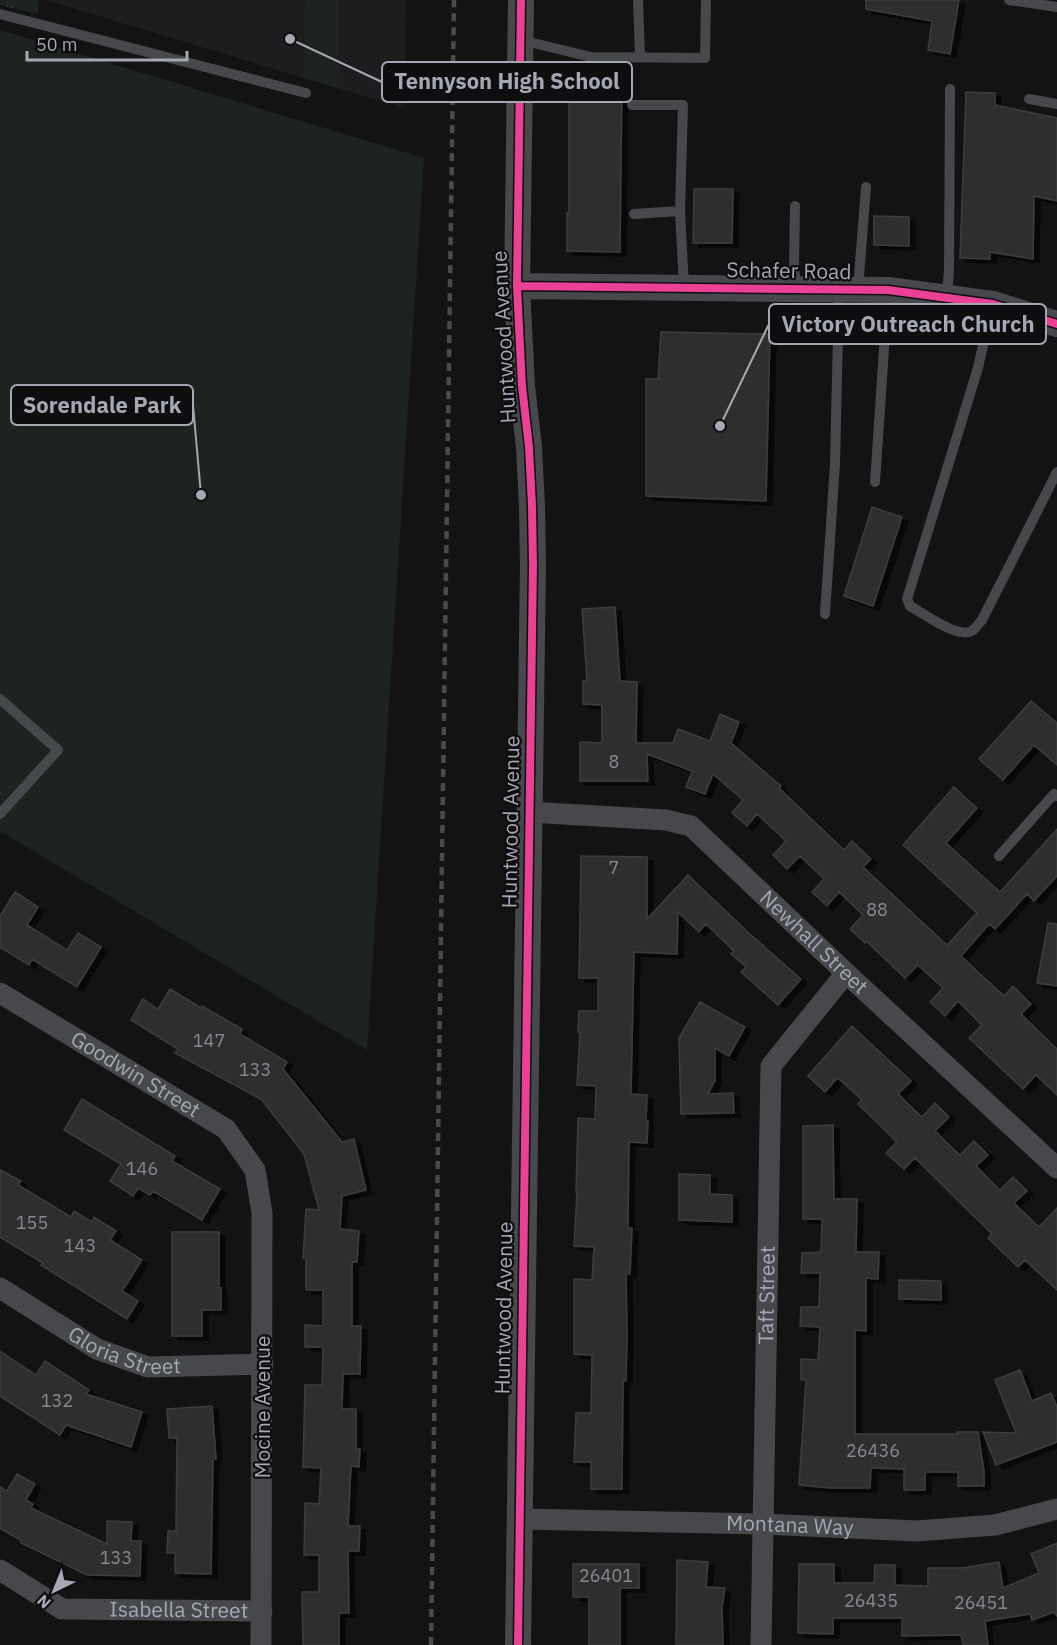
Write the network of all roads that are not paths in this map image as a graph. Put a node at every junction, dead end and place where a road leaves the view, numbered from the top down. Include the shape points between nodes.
1 (521, 0) edge
2 (638, 0) edge
3 (706, 0) edge
4 (1009, 0) edge
5 (1057, 7) edge
6 (0, 14) edge
7 (520, 39) junction
8 (639, 57) junction
9 (950, 89) dead end
10 (306, 93) dead end
11 (1029, 99) dead end
12 (1057, 104) edge
13 (632, 105) dead end
14 (866, 187) dead end
15 (795, 206) dead end
16 (680, 211) junction
17 (634, 214) dead end
18 (517, 286) junction
19 (684, 288) junction
20 (796, 289) junction
21 (848, 289) junction
22 (888, 290) junction
23 (947, 296) junction
24 (993, 304) junction
25 (1057, 324) edge
26 (1057, 472) edge
27 (875, 482) dead end
28 (825, 614) dead end
29 (0, 699) edge
30 (1057, 796) edge
31 (529, 812) junction
32 (0, 814) edge
33 (999, 856) dead end
34 (846, 973) junction
35 (0, 993) edge
36 (1057, 1168) edge
37 (255, 1170) joint
38 (0, 1288) edge
39 (263, 1364) junction
40 (1057, 1509) edge
41 (520, 1519) junction
42 (763, 1524) junction
43 (0, 1570) edge
44 (261, 1611) junction
45 (261, 1645) edge
46 (518, 1645) edge
47 (761, 1645) edge

1 - 7 street, Huntwood Avenue
2 - 8 lane
3 - 8 lane via 705,58
4 - 5 lane
6 - 10 lane
7 - 8 lane via 591,57
7 - 18 street, Huntwood Avenue
9 - 23 lane
11 - 12 lane
13 - 16 lane via 683,105
14 - 21 lane
15 - 20 lane
16 - 17 lane
16 - 19 lane
18 - 19 street, Schafer Road
18 - 31 street, Huntwood Avenue via 532,506
19 - 20 street, Schafer Road
20 - 21 street, Schafer Road
21 - 22 street, Schafer Road
21 - 28 lane
22 - 23 street, Schafer Road
22 - 27 lane
23 - 24 street, Schafer Road
24 - 25 street, Schafer Road
24 - 26 lane via 978,368 907,599 910,606 954,631 973,630 982,620
29 - 32 lane via 58,750
30 - 33 lane via 1054,794
31 - 34 street, Newhall Street via 666,820 691,826
31 - 41 street, Huntwood Avenue
34 - 36 street, Newhall Street
34 - 42 street, Taft Street via 771,1066
35 - 37 street, Goodwin Street via 226,1129
37 - 39 street, Mocine Avenue via 262,1213
38 - 39 street, Gloria Street via 97,1349 148,1367
39 - 44 street, Mocine Avenue
40 - 42 street, Montana Way via 995,1525 918,1531
41 - 42 street, Montana Way
41 - 46 street, Huntwood Avenue
42 - 47 street, Taft Street
43 - 44 street, Isabella Street via 62,1609
44 - 45 street, Mocine Avenue

